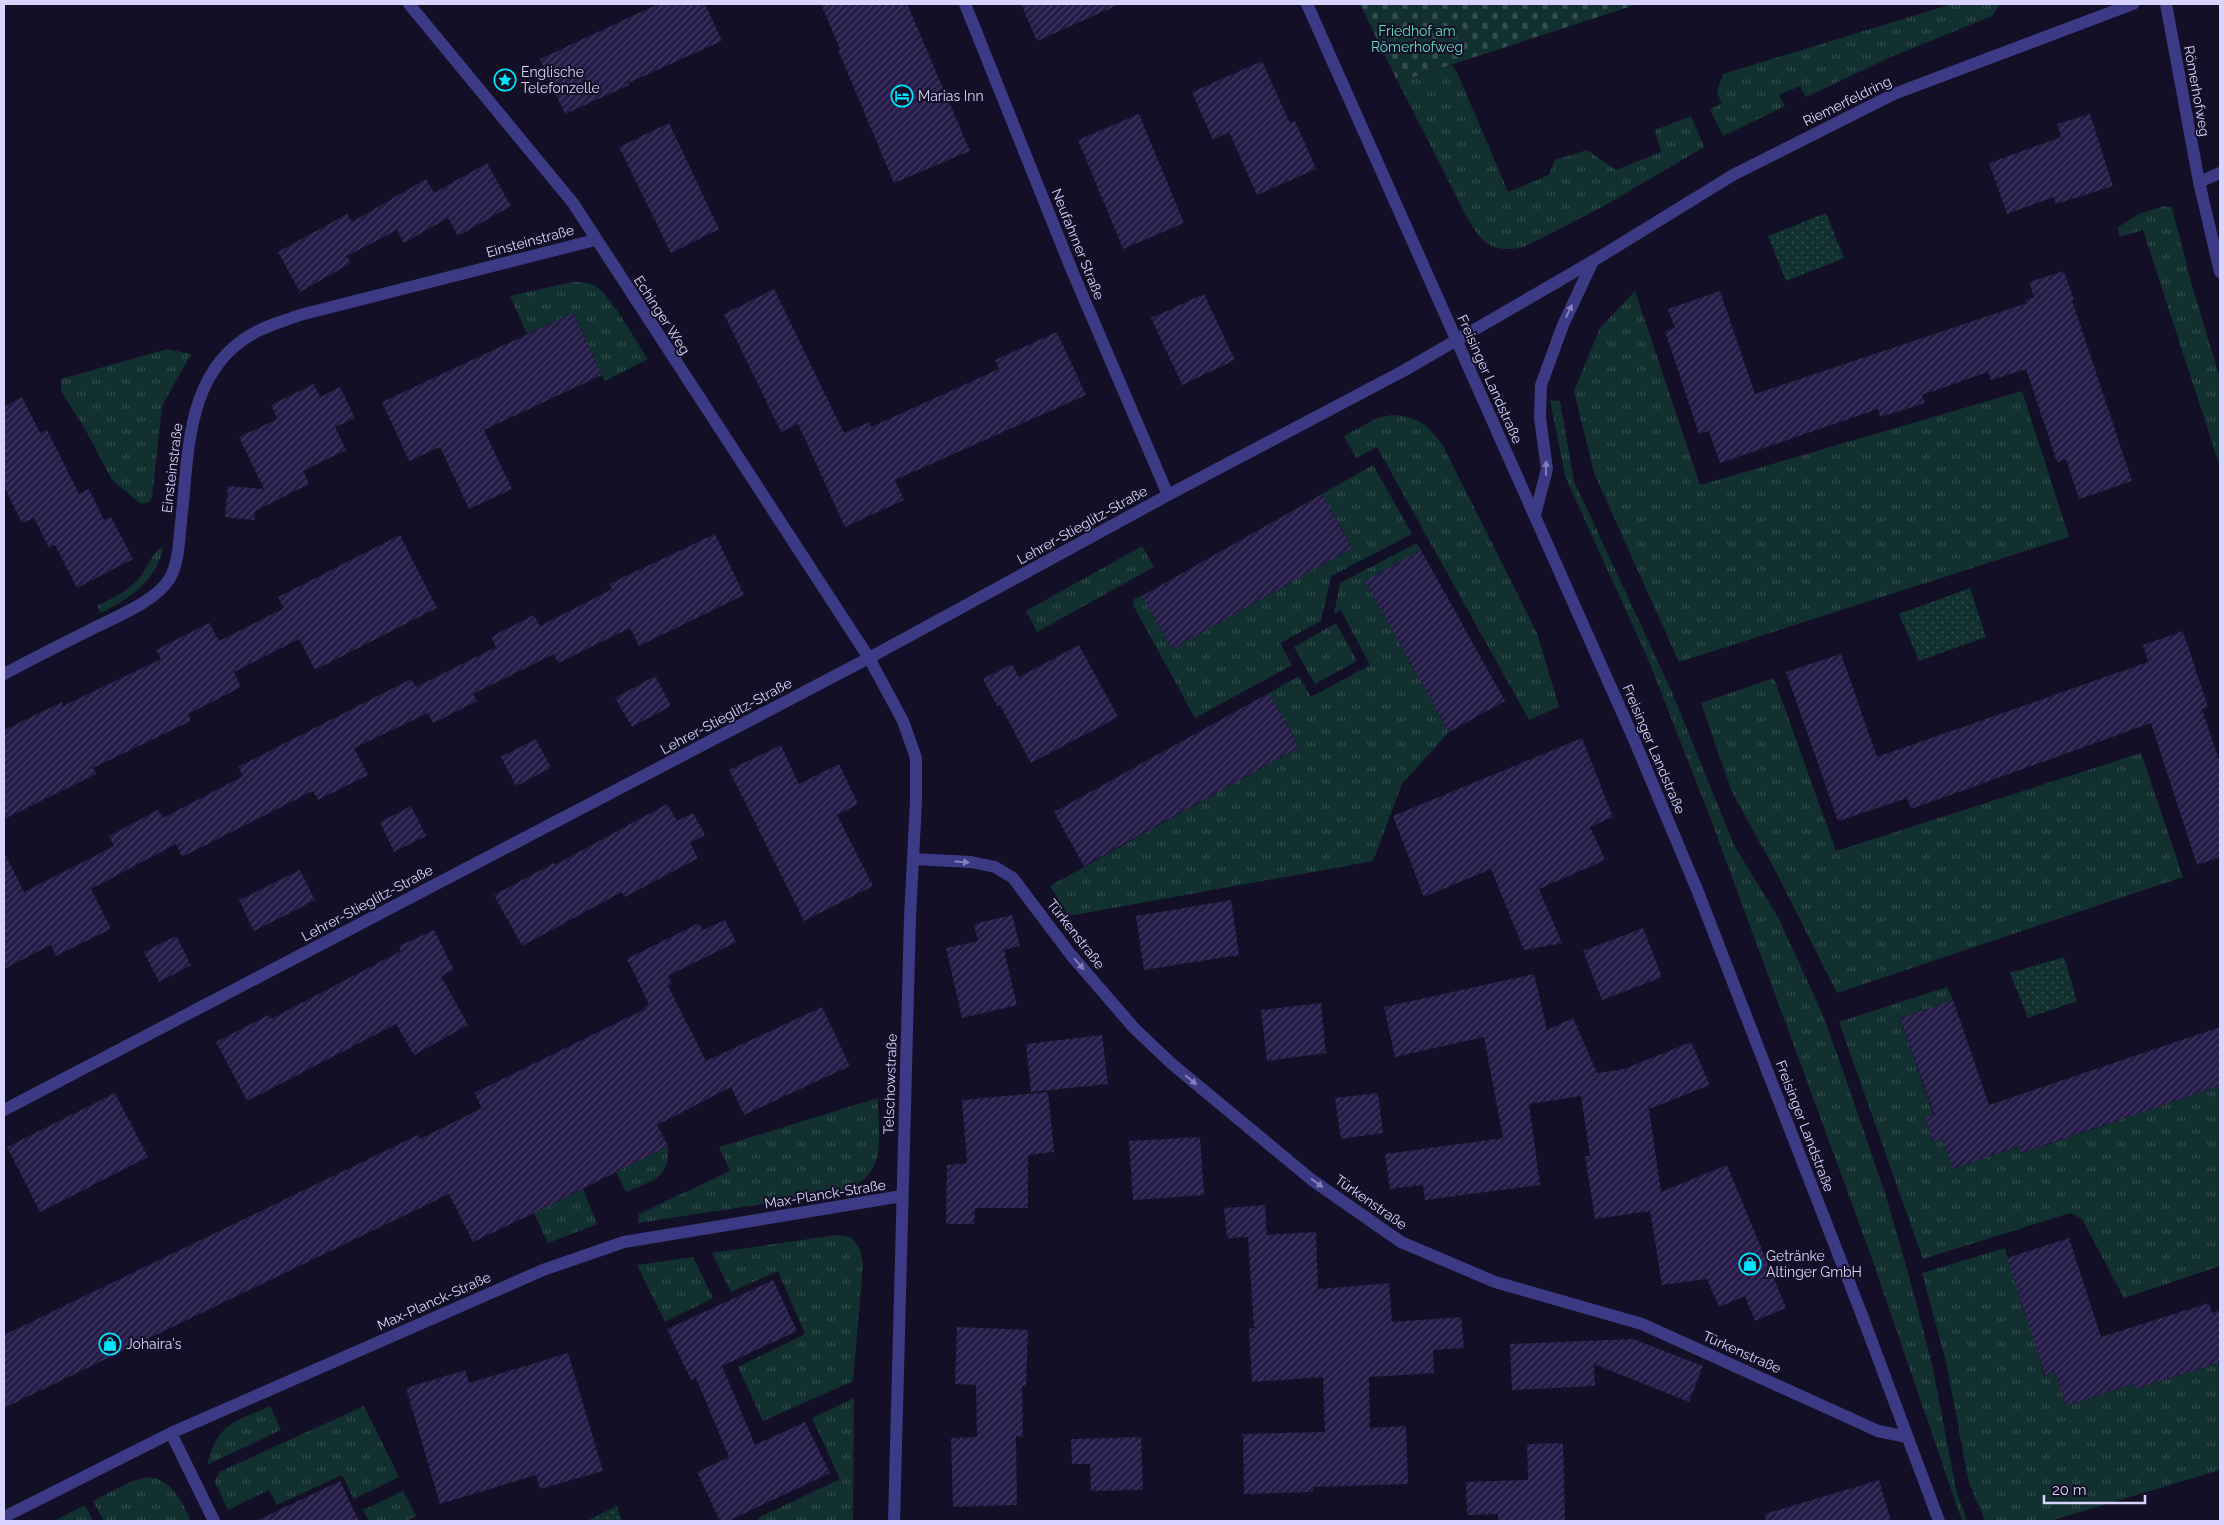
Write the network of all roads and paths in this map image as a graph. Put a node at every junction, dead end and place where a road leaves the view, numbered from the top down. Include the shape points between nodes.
1 (409, 4) edge
2 (965, 4) edge
3 (1307, 4) edge
4 (2133, 4) edge
5 (2166, 4) edge
6 (2220, 173) edge
7 (2198, 182) junction
8 (595, 240) junction
9 (1593, 262) junction
10 (2220, 272) edge
11 (1456, 340) junction
12 (1168, 495) junction
13 (1535, 515) junction
14 (869, 658) junction
15 (4, 674) edge
16 (914, 859) junction
17 (4, 1110) edge
18 (902, 1196) junction
19 (172, 1433) junction
20 (1907, 1437) junction
21 (4, 1517) edge
22 (214, 1521) edge
23 (894, 1521) edge
24 (1939, 1521) edge

1 - 8 street, Echinger Weg via 573,203
2 - 12 street, Neufahrner Straße via 1073,273
3 - 11 street, Freisinger Landstraße
4 - 9 street, Riemerfeldring via 1894,94 1733,175
5 - 7 street, Römerhofweg
6 - 7 street
7 - 10 street, Römerhofweg
8 - 14 street, Echinger Weg
8 - 15 street, Einsteinstraße via 300,315 253,333 220,361 197,404 186,452 176,557 170,577 162,588 135,607
9 - 11 street, Riemerfeldring
13 -> 9 street via 1547,469 1540,418 1541,384 1563,324
11 - 12 street, Lehrer-Stieglitz-Straße
11 - 13 street, Freisinger Landstraße
12 - 14 street, Lehrer-Stieglitz-Straße
13 - 20 street, Freisinger Landstraße via 1698,892
14 - 16 street, Telschowstraße via 903,721 916,758
14 - 17 street, Lehrer-Stieglitz-Straße
16 - 18 street, Telschowstraße
16 -> 20 street, Türkenstraße via 971,862 995,867 1012,878 1077,962 1134,1028 1172,1064 1312,1180 1401,1242 1495,1282 1642,1324 1878,1431
18 - 19 street, Max-Planck-Straße via 624,1242 543,1270
18 - 23 street, Telschowstraße
19 - 21 street, Max-Planck-Straße
19 - 22 street
20 - 24 street, Freisinger Landstraße

